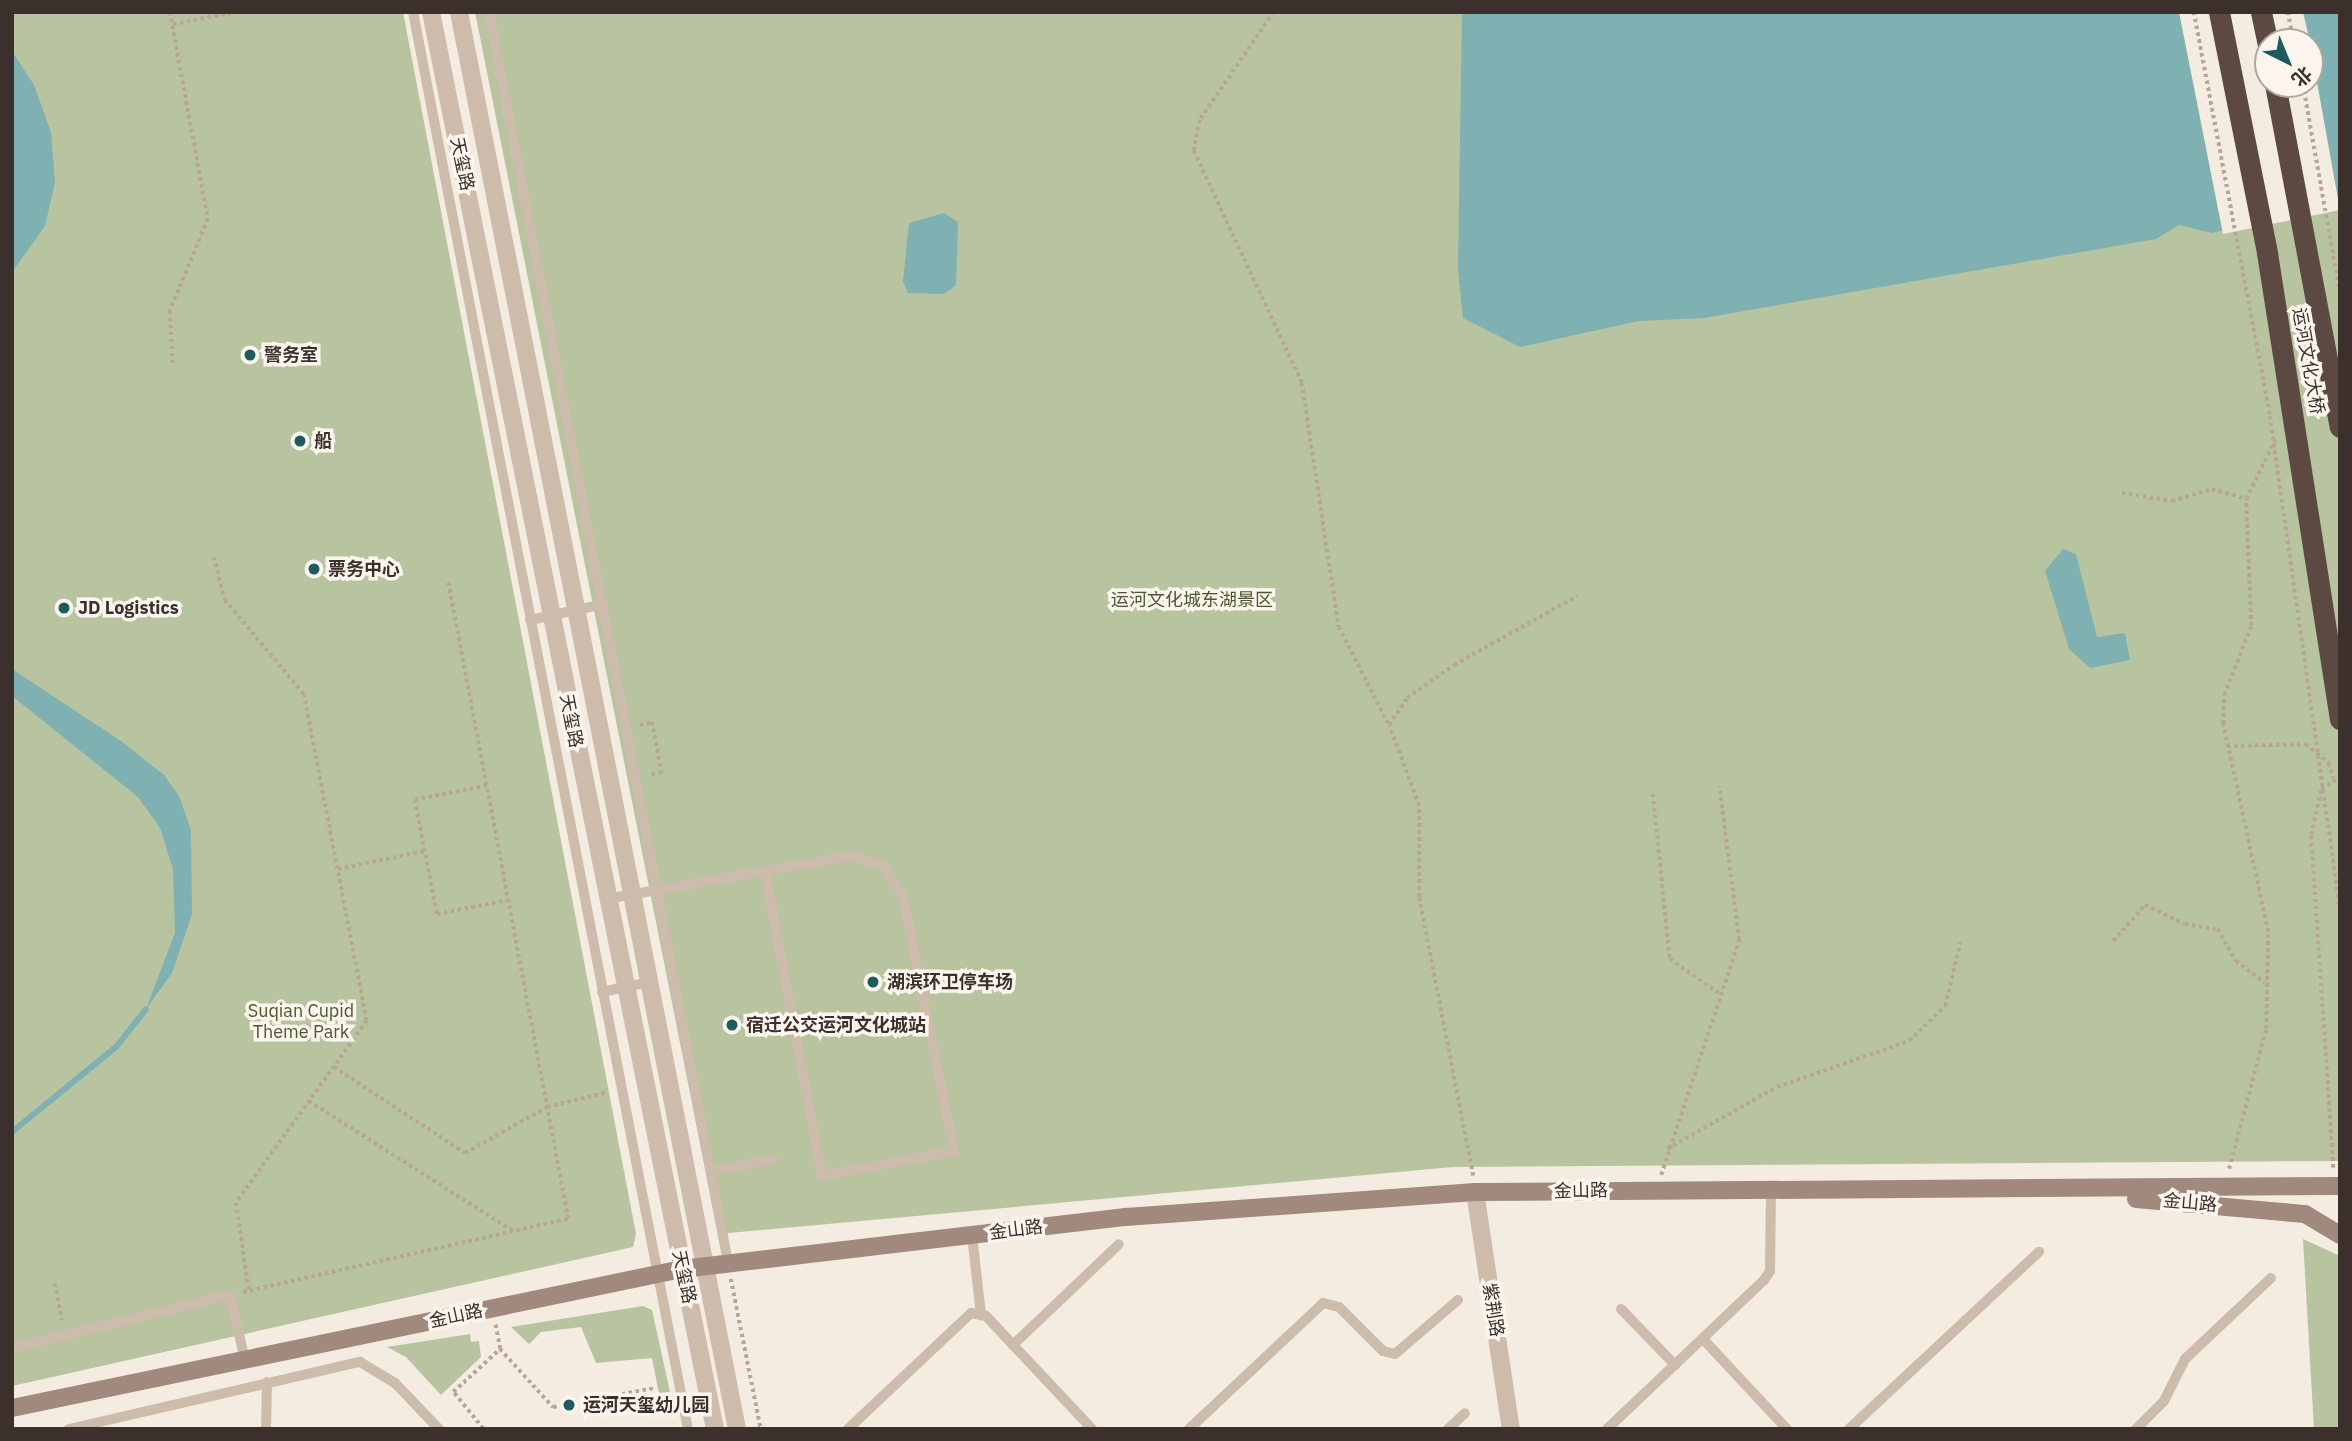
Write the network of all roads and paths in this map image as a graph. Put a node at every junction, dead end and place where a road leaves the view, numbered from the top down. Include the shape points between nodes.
1 (170, 12) edge
2 (236, 12) edge
3 (413, 12) edge
4 (431, 12) edge
5 (459, 12) edge
6 (489, 12) edge
7 (1274, 12) edge
8 (2194, 12) edge
9 (2219, 12) edge
10 (172, 24) junction
11 (2278, 98) edge
12 (2305, 98) edge
13 (2340, 292) edge
14 (173, 365) dead end
15 (2284, 424) dead end
16 (2340, 427) edge
17 (2122, 494) dead end
18 (2246, 499) junction
19 (214, 557) dead end
20 (448, 582) dead end
21 (1577, 596) dead end
22 (604, 604) junction
23 (576, 610) junction
24 (550, 615) junction
25 (530, 620) junction
26 (2340, 719) edge
27 (1389, 725) junction
28 (628, 727) junction
29 (2227, 746) junction
30 (638, 778) junction
31 (2340, 778) edge
32 (2334, 779) junction
33 (487, 786) junction
34 (1719, 786) dead end
35 (1653, 794) dead end
36 (425, 851) junction
37 (337, 869) junction
38 (765, 872) junction
39 (660, 890) junction
40 (632, 895) junction
41 (606, 899) junction
42 (508, 900) junction
43 (2340, 908) edge
44 (2113, 941) dead end
45 (1960, 943) dead end
46 (649, 982) junction
47 (2265, 983) junction
48 (624, 988) junction
49 (602, 992) junction
50 (1720, 993) junction
51 (334, 1067) junction
52 (621, 1089) junction
53 (309, 1101) junction
54 (547, 1107) junction
55 (1666, 1149) junction
56 (774, 1159) dead end
57 (711, 1171) junction
58 (2337, 1186) edge
59 (2224, 1188) junction
60 (1771, 1189) junction
61 (1657, 1190) junction
62 (2034, 1191) junction
63 (1475, 1192) junction
64 (513, 1231) junction
65 (972, 1235) junction
66 (2340, 1235) edge
67 (1119, 1244) dead end
68 (2039, 1252) dead end
69 (728, 1263) junction
70 (705, 1266) junction
71 (2340, 1267) edge
72 (682, 1269) junction
73 (655, 1274) junction
74 (2271, 1278) dead end
75 (249, 1290) junction
76 (230, 1295) junction
77 (1458, 1300) dead end
78 (492, 1308) junction
79 (1622, 1309) dead end
80 (981, 1315) junction
81 (2340, 1320) edge
82 (1703, 1339) junction
83 (1013, 1345) junction
84 (12, 1348) edge
85 (500, 1349) junction
86 (245, 1360) junction
87 (1675, 1365) junction
88 (267, 1382) junction
89 (655, 1388) dead end
90 (12, 1408) edge
91 (1465, 1413) dead end
92 (127, 1415) junction
93 (435, 1424) edge
94 (69, 1429) edge
95 (113, 1429) edge
96 (266, 1429) edge
97 (421, 1429) edge
98 (483, 1429) edge
99 (688, 1429) edge
100 (715, 1429) edge
101 (737, 1429) edge
102 (761, 1429) edge
103 (848, 1429) edge
104 (1092, 1429) edge
105 (1189, 1429) edge
106 (1448, 1429) edge
107 (1511, 1429) edge
108 (1606, 1429) edge
109 (1787, 1429) edge
110 (1849, 1429) edge
111 (2136, 1429) edge

1 - 10 path
2 - 10 path
3 - 25 lane
4 - 24 street, 天玺路
5 - 23 street, 天玺路
6 - 22 lane
7 - 27 path via 1200,120 1194,151 1302,383 1339,626
8 - 43 path, bridge via 2270,416
9 - 26 highway, 运河文化大桥, bridge via 2267,253
10 - 14 path via 208,219 170,311
11 - 16 highway, 运河文化大桥, bridge
12 - 13 path
15 - 18 path
17 - 18 path via 2172,501 2212,489
18 - 29 path via 2251,626 2224,695
19 - 37 path via 225,600 304,694
20 - 33 path
21 - 27 path via 1454,665 1407,698
22 - 23 lane
22 - 28 lane
23 - 24 lane
23 - 40 street, 天玺路
24 - 25 lane
24 - 41 street, 天玺路
25 - 49 lane
27 - 63 path via 1419,806 1419,897
28 - 30 lane
28 - 30 path via 652,722 662,773
29 - 32 path via 2306,744 2329,763
29 - 47 path via 2267,921
30 - 39 lane
31 - 32 path
32 - 58 path via 2321,789 2312,815 2310,896
33 - 36 path via 415,800
33 - 42 path
34 - 50 path via 1738,940
35 - 50 path via 1670,959
36 - 37 path
36 - 42 path via 437,914
37 - 51 path via 366,1021
38 - 38 lane via 850,856 881,864 897,882 954,1151 822,1176
38 - 39 lane
39 - 40 lane
39 - 57 lane
40 - 41 lane
40 - 46 street, 天玺路
41 - 48 street, 天玺路
42 - 54 path
44 - 47 path via 2145,905 2185,924 2218,929 2236,961
45 - 55 path via 1945,1006 1909,1041 1777,1087
46 - 48 lane
46 - 70 street, 天玺路
47 - 59 path via 2266,1029
48 - 49 lane
48 - 72 street, 天玺路
49 - 52 lane
50 - 55 path
51 - 53 path
51 - 54 path via 465,1153
52 - 54 path
52 - 73 lane
53 - 64 path
53 - 75 path via 236,1203
54 - 64 path via 568,1219
55 - 61 path
56 - 57 lane
57 - 69 lane
58 - 59 street, 金山路
59 - 62 street, 金山路
60 - 61 street, 金山路
60 - 62 street, 金山路
60 - 82 lane via 1770,1271
61 - 63 street, 金山路
62 - 66 street, 金山路 via 2305,1214
63 - 65 street, 金山路 via 1126,1217
63 - 107 street, 紫荆路
64 - 75 path
65 - 69 street, 金山路
65 - 80 lane
67 - 83 lane
68 - 110 lane
69 - 70 street, 金山路
69 - 102 path
70 - 72 street, 金山路
70 - 101 street, 天玺路
71 - 81 path
72 - 73 street, 金山路
72 - 100 street, 天玺路
73 - 78 street, 金山路
73 - 99 lane
74 - 111 lane via 2185,1359 2164,1401
75 - 76 path
76 - 84 lane
76 - 86 lane
77 - 105 lane via 1395,1354 1383,1351 1339,1307 1324,1303
78 - 85 path
78 - 86 street, 金山路
79 - 87 lane
80 - 83 lane
80 - 103 lane via 971,1312
82 - 87 lane
82 - 109 lane
83 - 104 lane
85 - 89 path via 554,1407
85 - 98 path via 453,1392
86 - 90 street, 金山路
87 - 108 lane
88 - 92 lane
88 - 93 lane via 366,1362
88 - 96 lane
91 - 106 lane
92 - 94 lane
92 - 95 lane
93 - 97 lane

